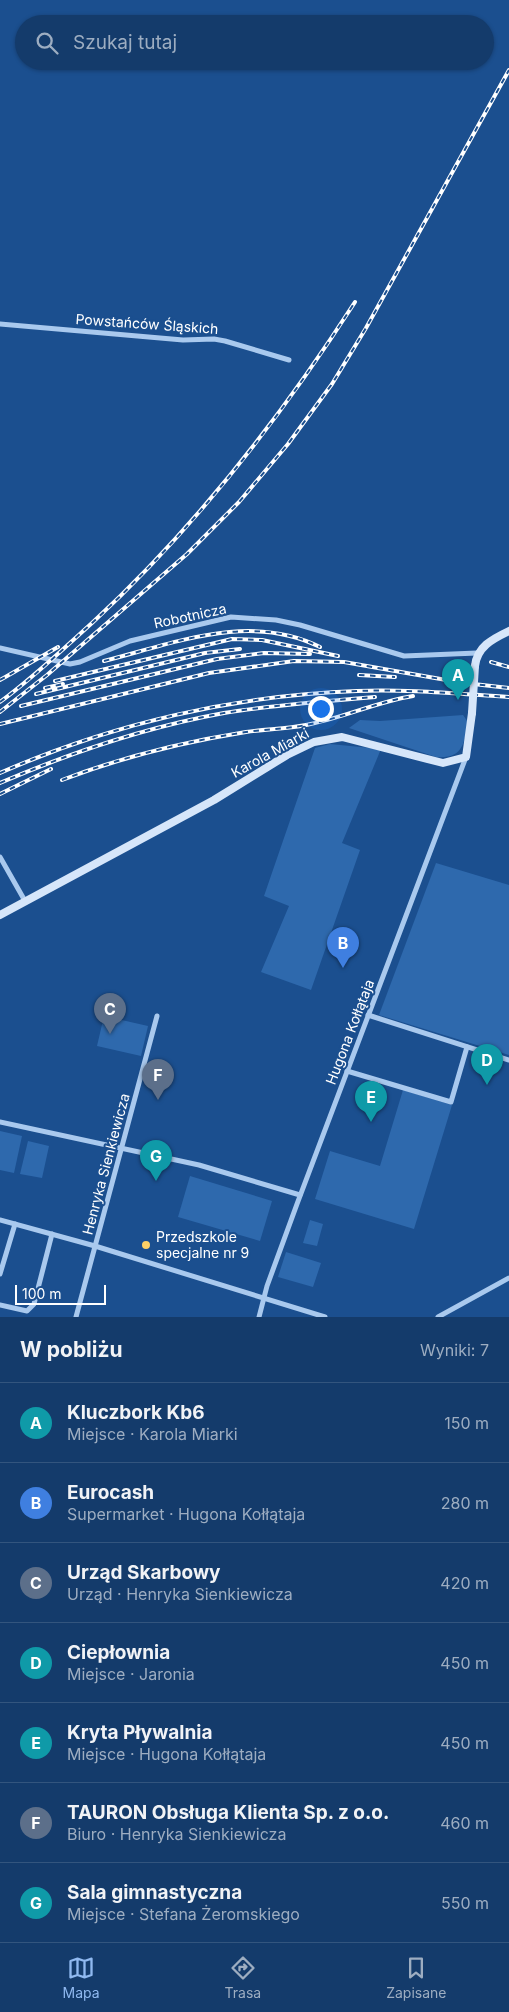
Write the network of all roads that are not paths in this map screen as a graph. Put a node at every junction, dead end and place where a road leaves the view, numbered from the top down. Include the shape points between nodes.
1 (0, 324) edge
2 (289, 360) dead end
3 (509, 631) edge
4 (0, 648) edge
5 (477, 654) junction
6 (466, 757) junction
7 (0, 857) edge
8 (25, 902) junction
9 (0, 915) edge
10 (368, 1015) junction
11 (157, 1016) dead end
12 (467, 1047) junction
13 (509, 1060) edge
14 (347, 1070) junction
15 (0, 1122) edge
16 (122, 1148) junction
17 (300, 1195) junction
18 (0, 1220) edge
19 (15, 1224) junction
20 (52, 1234) junction
21 (96, 1246) junction
22 (0, 1274) edge
23 (509, 1278) edge
24 (263, 1298) junction
25 (0, 1305) edge
26 (438, 1316) edge
27 (76, 1317) edge
28 (259, 1317) edge
29 (325, 1317) edge

1 - 2 street, Powstańców Śląskich via 183,340 214,339
3 - 5 street via 485,645
4 - 5 street, Robotnicza via 70,664 130,640 231,617 253,617 300,625 404,656
5 - 6 street, bridge
6 - 8 street, Karola Miarki via 443,763 356,739 335,737 314,742
6 - 10 street, Hugona Kołłątaja
7 - 8 street
8 - 9 street, Karola Miarki
10 - 12 street
10 - 14 street, Hugona Kołłątaja
11 - 16 street, Henryka Sienkiewicza
12 - 13 street
12 - 14 street via 451,1102
14 - 17 street, Hugona Kołłątaja
15 - 16 street
16 - 17 street via 200,1165
16 - 21 street, Henryka Sienkiewicza
17 - 24 street, Hugona Kołłątaja
18 - 19 street
19 - 20 street
19 - 22 street
20 - 21 street
20 - 25 street via 34,1304 27,1311
21 - 24 street
21 - 27 street, Henryka Sienkiewicza
23 - 26 street
24 - 28 street, Hugona Kołłątaja
24 - 29 street

